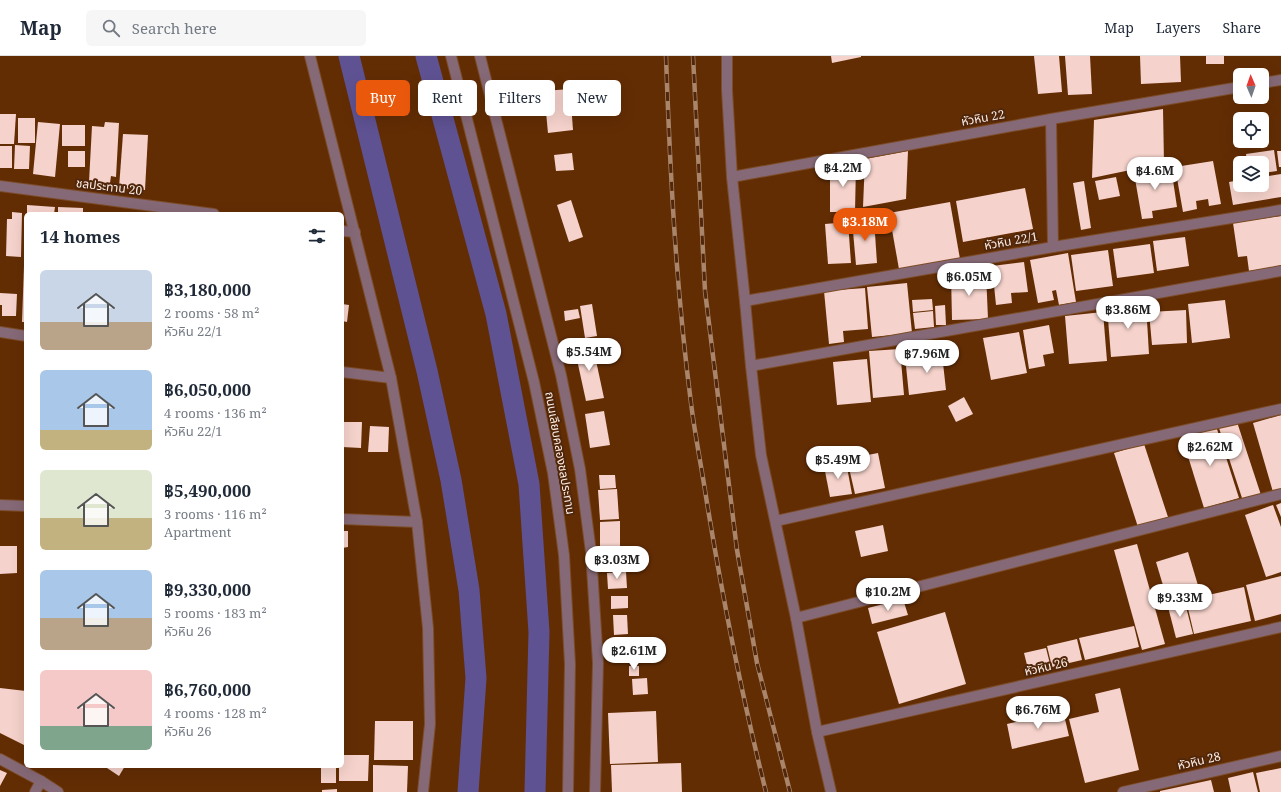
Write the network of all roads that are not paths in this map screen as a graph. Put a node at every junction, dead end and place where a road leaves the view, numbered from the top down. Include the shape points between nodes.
1 (310, 56) edge
2 (451, 56) edge
3 (480, 56) edge
4 (727, 56) edge
5 (1281, 80) edge
6 (1269, 82) edge
7 (1233, 88) edge
8 (1051, 119) junction
9 (732, 177) junction
10 (0, 186) edge
11 (1281, 210) edge
12 (199, 212) edge
13 (344, 231) edge
14 (355, 232) junction
15 (1053, 247) junction
16 (1281, 271) edge
17 (745, 302) junction
18 (0, 332) edge
19 (24, 336) edge
20 (751, 366) junction
21 (344, 372) edge
22 (391, 378) junction
23 (1281, 409) edge
24 (1281, 494) edge
25 (0, 505) edge
26 (24, 506) edge
27 (344, 519) edge
28 (776, 521) junction
29 (417, 522) junction
30 (796, 618) junction
31 (1281, 627) edge
32 (817, 732) junction
33 (1281, 756) edge
34 (0, 759) edge
35 (41, 781) junction
36 (35, 792) edge
37 (58, 792) edge
38 (423, 792) edge
39 (568, 792) edge
40 (595, 792) edge
41 (832, 792) edge
42 (1123, 792) edge

1 - 14 street
2 - 39 street, ถนนเลียบคลองชลประทาน via 534,382 553,473 564,555 570,664
3 - 40 street, ถนนเลียบคลองชลประทาน via 562,375 580,469 591,552 598,663
4 - 9 street
5 - 6 street
7 - 8 street, หัวหิน 22
8 - 9 street, หัวหิน 22
8 - 15 street
9 - 17 street
10 - 12 street, ชลประทาน 20
11 - 15 street, หัวหิน 22/1
13 - 14 street
14 - 22 street
15 - 17 street, หัวหิน 22/1
16 - 20 street
17 - 20 street
18 - 19 street
20 - 28 street via 761,455
21 - 22 street
22 - 29 street
23 - 28 street
24 - 30 street
25 - 26 street
27 - 29 street
28 - 30 street
29 - 38 street via 428,628 430,708
30 - 32 street
31 - 32 street, หัวหิน 26
32 - 41 street
33 - 42 street, หัวหิน 28
34 - 35 street
35 - 36 street
35 - 37 street

